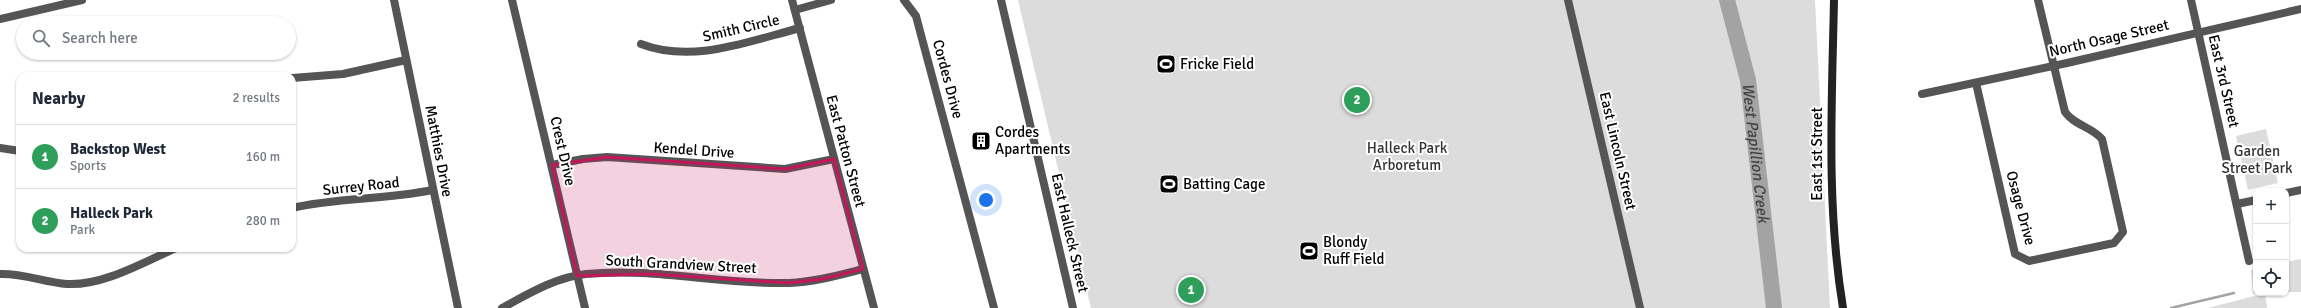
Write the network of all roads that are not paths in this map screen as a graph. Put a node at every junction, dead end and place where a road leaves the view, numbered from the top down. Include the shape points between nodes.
1 (82, 0) edge
2 (394, 0) edge
3 (512, 0) edge
4 (792, 0) edge
5 (831, 0) edge
6 (904, 0) edge
7 (1001, 0) edge
8 (1568, 0) edge
9 (1834, 0) edge
10 (2038, 0) edge
11 (2191, 0) edge
12 (2301, 8) edge
13 (795, 10) junction
14 (0, 19) edge
15 (800, 28) junction
16 (2198, 32) junction
17 (641, 44) dead end
18 (406, 60) junction
19 (2053, 66) junction
20 (296, 78) edge
21 (1976, 82) junction
22 (1922, 94) dead end
23 (0, 148) edge
24 (16, 150) edge
25 (834, 159) junction
26 (552, 165) junction
27 (432, 190) junction
28 (2301, 190) edge
29 (2289, 192) edge
30 (2253, 201) edge
31 (2237, 204) junction
32 (296, 207) edge
33 (168, 252) edge
34 (2249, 261) dead end
35 (863, 269) junction
36 (0, 274) edge
37 (577, 276) junction
38 (458, 308) edge
39 (502, 308) edge
40 (585, 308) edge
41 (874, 308) edge
42 (994, 308) edge
43 (1073, 308) edge
44 (1640, 308) edge
45 (1843, 308) edge

1 - 14 street
2 - 18 street, Matthies Drive
3 - 26 street, Crest Drive
4 - 13 street, East Patton Street
5 - 13 street
6 - 42 street, Cordes Drive via 916,16
7 - 43 street, East Halleck Street
8 - 44 street, East Lincoln Street
9 - 45 main road, East 1st Street via 1830,189
10 - 19 street
11 - 16 street, East 3rd Street
12 - 16 street, North Osage Street
13 - 15 street, East Patton Street
15 - 17 street, Smith Circle via 714,51 683,52 650,48
15 - 25 street, East Patton Street
16 - 19 street, North Osage Street
16 - 31 street, East 3rd Street
18 - 20 street via 343,74
18 - 27 street, Matthies Drive
19 - 21 street, North Osage Street
19 - 21 street, Osage Drive via 2065,110 2070,118 2097,132 2102,139 2123,232 2114,243 2029,261 2015,254
21 - 22 street, North Osage Street
23 - 24 street
25 - 26 street, Kendel Drive via 785,169 607,157
25 - 35 street, East Patton Street
26 - 37 street, Crest Drive
27 - 32 street, Surrey Road via 397,197
27 - 38 street, Matthies Drive
28 - 29 street
30 - 31 street
31 - 34 street, East 3rd Street
33 - 36 street via 123,273 68,284
35 - 37 street, South Grandview Street via 822,279 789,283 650,274
35 - 41 street, East Patton Street
37 - 39 street, South Grandview Street via 540,288
37 - 40 street, Crest Drive

